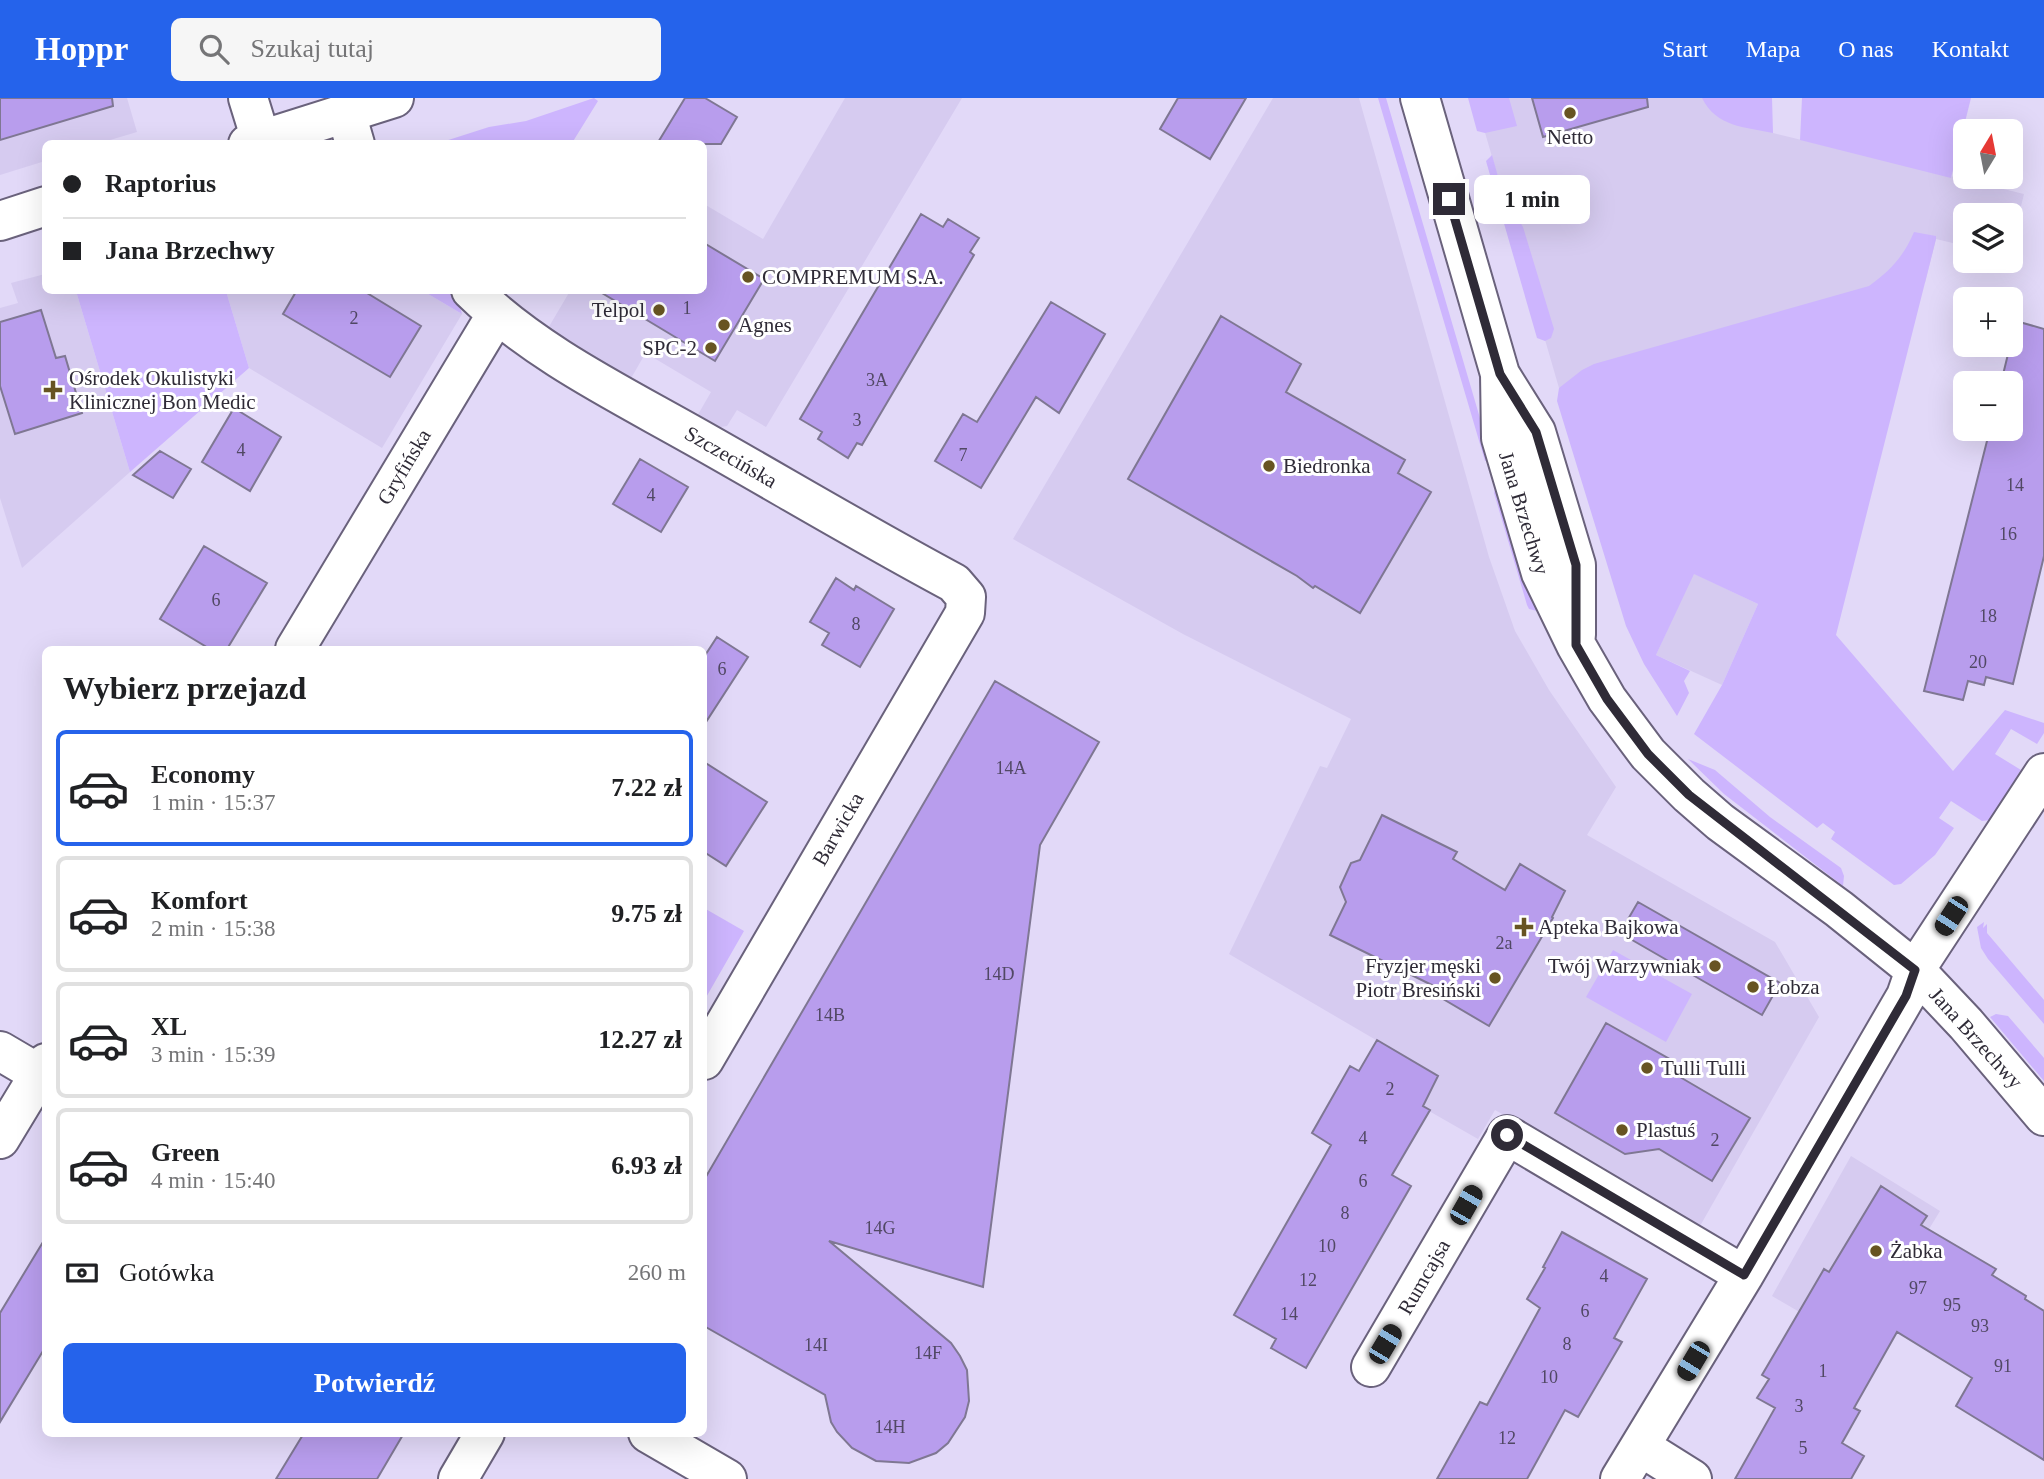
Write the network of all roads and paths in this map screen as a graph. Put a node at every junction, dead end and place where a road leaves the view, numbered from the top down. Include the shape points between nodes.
1 (248, 98) edge
2 (394, 98) edge
3 (1420, 98) edge
4 (351, 128) edge
5 (254, 140) edge
6 (261, 140) edge
7 (42, 207) edge
8 (0, 221) edge
9 (484, 303) edge
10 (966, 597) joint
11 (297, 646) edge
12 (2044, 773) edge
13 (1915, 970) junction
14 (0, 1051) edge
15 (707, 1055) edge
16 (42, 1072) edge
17 (42, 1074) edge
18 (2044, 1116) edge
19 (0, 1139) edge
20 (1744, 1275) junction
21 (1371, 1367) dead end
22 (483, 1437) edge
23 (655, 1437) edge
24 (1638, 1463) edge
25 (458, 1479) edge
26 (727, 1479) edge
27 (1620, 1479) edge
28 (1692, 1479) edge

1 - 5 street
2 - 4 street
3 - 13 street, Jana Brzechwy via 1500,374 1501,438 1541,573 1576,645 1607,699 1640,743 1689,795
4 - 6 street
7 - 8 street
9 - 10 street, Szczecińska via 537,344 954,583
9 - 11 street, Gryfińska
10 - 15 street, Barwicka via 965,613
12 - 13 street
13 - 18 street, Jana Brzechwy
13 - 20 street via 1906,996
14 - 16 street
17 - 19 street
20 - 21 street, Rumcajsa via 1507,1135
20 - 24 street
22 - 25 street
23 - 26 street
24 - 27 street
24 - 28 street

